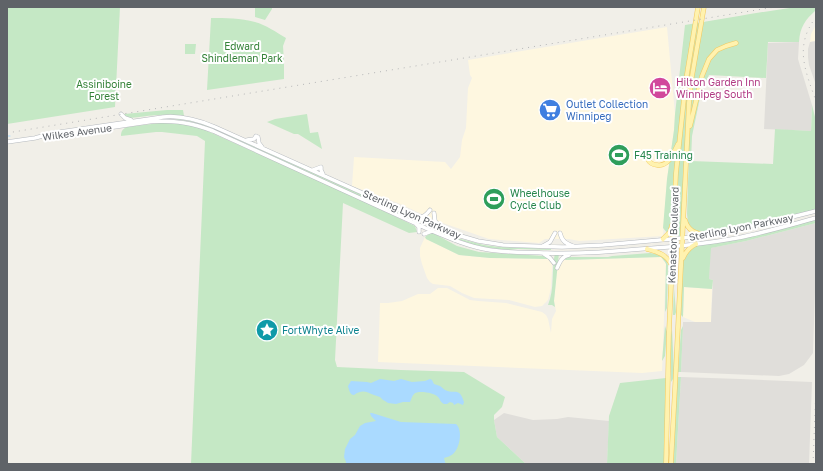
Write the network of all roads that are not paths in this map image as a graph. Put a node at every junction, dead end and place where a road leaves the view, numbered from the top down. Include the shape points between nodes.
1 (698, 7) edge
2 (704, 7) edge
3 (736, 43) dead end
4 (121, 114) dead end
5 (144, 119) junction
6 (117, 123) joint
7 (120, 126) joint
8 (34, 138) junction
9 (244, 140) junction
10 (679, 140) junction
11 (7, 142) edge
12 (686, 144) junction
13 (264, 149) junction
14 (647, 158) dead end
15 (816, 211) edge
16 (413, 215) junction
17 (684, 215) junction
18 (674, 218) junction
19 (816, 218) edge
20 (416, 223) junction
21 (432, 231) junction
22 (447, 231) junction
23 (419, 232) dead end
24 (424, 234) dead end
25 (705, 235) junction
26 (683, 238) junction
27 (663, 239) junction
28 (673, 239) junction
29 (696, 244) junction
30 (682, 246) junction
31 (542, 247) junction
32 (576, 247) junction
33 (673, 247) junction
34 (647, 249) junction
35 (541, 253) junction
36 (574, 253) junction
37 (682, 262) junction
38 (554, 263) dead end
39 (672, 267) junction
40 (557, 268) dead end
41 (666, 464) edge
42 (671, 464) edge

1 - 10 main road, Kenaston Boulevard
2 - 12 main road, Kenaston Boulevard via 691,82
3 - 12 main road via 717,50 705,67
4 - 5 main road via 127,119
5 - 6 main road, Sterling Lyon Parkway
5 - 9 main road, Sterling Lyon Parkway via 166,116 193,119
6 - 8 main road, Wilkes Avenue
7 - 8 main road, Wilkes Avenue
7 - 20 main road, Sterling Lyon Parkway via 155,121 199,125
8 - 11 main road, Wilkes Avenue
9 - 13 main road, Sterling Lyon Parkway
9 - 13 main road via 257,136
10 - 14 main road via 665,164 656,165
10 - 18 main road, Kenaston Boulevard
12 - 17 main road, Kenaston Boulevard
13 - 16 main road, Sterling Lyon Parkway
15 - 25 main road, Sterling Lyon Parkway
16 - 22 main road, Sterling Lyon Parkway
16 - 22 main road via 420,217 432,212 436,223
17 - 25 main road via 690,229
17 - 26 main road, Kenaston Boulevard
18 - 27 main road via 670,232
18 - 28 main road, Kenaston Boulevard
19 - 29 main road, Sterling Lyon Parkway via 738,238
20 - 21 main road, Sterling Lyon Parkway
20 - 23 main road
21 - 24 main road
21 - 35 main road, Sterling Lyon Parkway via 489,250
22 - 31 main road, Sterling Lyon Parkway via 478,241
25 - 26 main road, Sterling Lyon Parkway
26 - 28 main road, Sterling Lyon Parkway
26 - 30 main road, Kenaston Boulevard
27 - 28 main road, Sterling Lyon Parkway
27 - 32 main road, Sterling Lyon Parkway
28 - 33 main road, Kenaston Boulevard
29 - 30 main road, Sterling Lyon Parkway
29 - 37 main road via 686,252
30 - 33 main road, Sterling Lyon Parkway
30 - 37 main road, Kenaston Boulevard
31 - 32 main road, Sterling Lyon Parkway
31 - 32 main road via 558,233 565,242
33 - 34 main road, Sterling Lyon Parkway
33 - 39 main road, Kenaston Boulevard
34 - 36 main road, Sterling Lyon Parkway
34 - 39 main road via 663,254
35 - 36 main road, Sterling Lyon Parkway
35 - 38 main road
36 - 40 main road via 563,257
37 - 42 main road, Kenaston Boulevard
39 - 41 main road, Kenaston Boulevard

